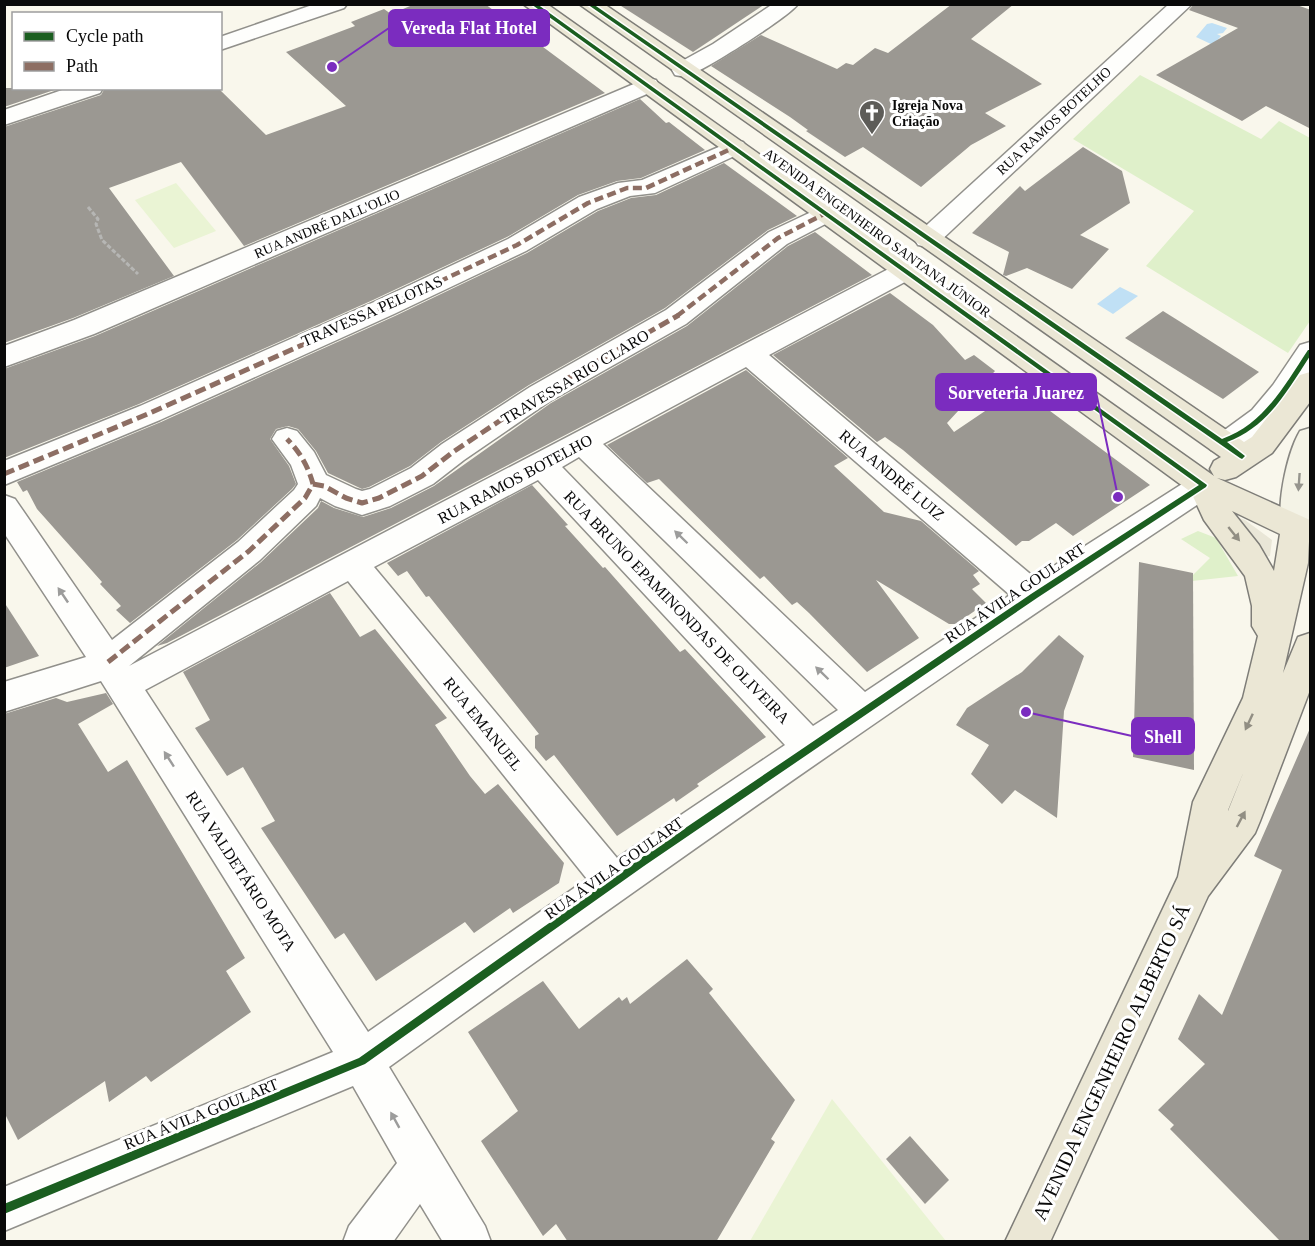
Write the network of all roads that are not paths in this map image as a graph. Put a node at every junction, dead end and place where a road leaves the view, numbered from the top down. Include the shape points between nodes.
1 (337, 4) edge
2 (533, 4) edge
3 (589, 4) edge
4 (788, 4) edge
5 (1182, 4) edge
6 (222, 43) edge
7 (683, 70) junction
8 (648, 85) junction
9 (86, 90) edge
10 (4, 118) edge
11 (735, 147) junction
12 (826, 213) junction
13 (927, 239) junction
14 (907, 270) junction
15 (1311, 352) edge
16 (750, 356) junction
17 (4, 357) edge
18 (1311, 382) edge
19 (287, 439) dead end
20 (1311, 439) edge
21 (583, 443) junction
22 (1232, 449) junction
23 (542, 465) junction
24 (4, 474) edge
25 (313, 484) junction
26 (1204, 485) junction
27 (4, 507) edge
28 (1303, 530) edge
29 (353, 564) junction
30 (1034, 596) junction
31 (1311, 647) edge
32 (1269, 667) junction
33 (113, 671) junction
34 (4, 697) edge
35 (864, 713) junction
36 (812, 749) junction
37 (614, 883) junction
38 (1195, 883) junction
39 (362, 1061) junction
40 (421, 1166) junction
41 (4, 1209) edge
42 (364, 1242) edge
43 (469, 1242) edge
44 (1027, 1242) edge

1 - 6 street
2 - 8 main road, AVENIDA ENGENHEIRO SANTANA JÚNIOR
3 - 7 main road, AVENIDA ENGENHEIRO SANTANA JÚNIOR
4 - 7 street
5 - 13 street, RUA RAMOS BOTELHO
7 - 13 main road, AVENIDA ENGENHEIRO SANTANA JÚNIOR
8 - 11 main road, AVENIDA ENGENHEIRO SANTANA JÚNIOR
8 - 17 street, RUA ANDRÉ DALL'OLIO via 84,327
9 - 10 street
11 - 12 main road, AVENIDA ENGENHEIRO SANTANA JÚNIOR
11 - 24 street, TRAVESSA PELOTAS via 646,188 627,188 588,204 517,245 384,308
12 - 14 main road, AVENIDA ENGENHEIRO SANTANA JÚNIOR
12 - 25 street, TRAVESSA RIO CLARO via 778,238 676,317 540,394 422,476 379,498 362,502
13 - 22 main road, AVENIDA ENGENHEIRO SANTANA JÚNIOR
14 - 16 street, RUA RAMOS BOTELHO
14 - 26 main road, AVENIDA ENGENHEIRO SANTANA JÚNIOR
15 - 22 street via 1261,421
16 - 21 street, RUA RAMOS BOTELHO
16 - 30 street, RUA ANDRÉ LUIZ
18 - 22 main road via 1262,445
19 - 25 street via 306,462
20 -> 28 street, AVENIDA ENGENHEIRO ALBERTO SÁ via 1300,470
21 - 23 street, RUA RAMOS BOTELHO
35 -> 21 street
22 - 26 main road
23 - 29 street, RUA RAMOS BOTELHO
23 - 36 street, RUA BRUNO EPAMINONDAS DE OLIVEIRA
25 - 33 street via 305,498 249,551
26 - 28 main road, AVENIDA ENGENHEIRO SANTANA JÚNIOR
26 - 30 street, RUA ÁVILA GOULART
26 -> 32 main road via 1215,513 1258,567 1269,606
33 -> 27 street, RUA VALDETÁRIO MOTA
28 - 32 main road, AVENIDA ENGENHEIRO ALBERTO SÁ
29 - 33 street, RUA RAMOS BOTELHO
29 - 37 street, RUA EMANUEL
30 - 35 street, RUA ÁVILA GOULART
38 -> 31 main road, AVENIDA ENGENHEIRO ALBERTO SÁ via 1242,821
32 -> 38 main road, AVENIDA ENGENHEIRO ALBERTO SÁ via 1260,698 1211,802
33 - 34 street, RUA RAMOS BOTELHO
39 -> 33 street, RUA VALDETÁRIO MOTA
35 - 36 street, RUA ÁVILA GOULART
36 - 37 street, RUA ÁVILA GOULART
37 - 39 street, RUA ÁVILA GOULART
38 - 44 main road, AVENIDA ENGENHEIRO ALBERTO SÁ
40 -> 39 street, RUA VALDETÁRIO MOTA
39 - 41 street, RUA ÁVILA GOULART
40 - 42 street
40 - 43 street, RUA VALDETÁRIO MOTA

